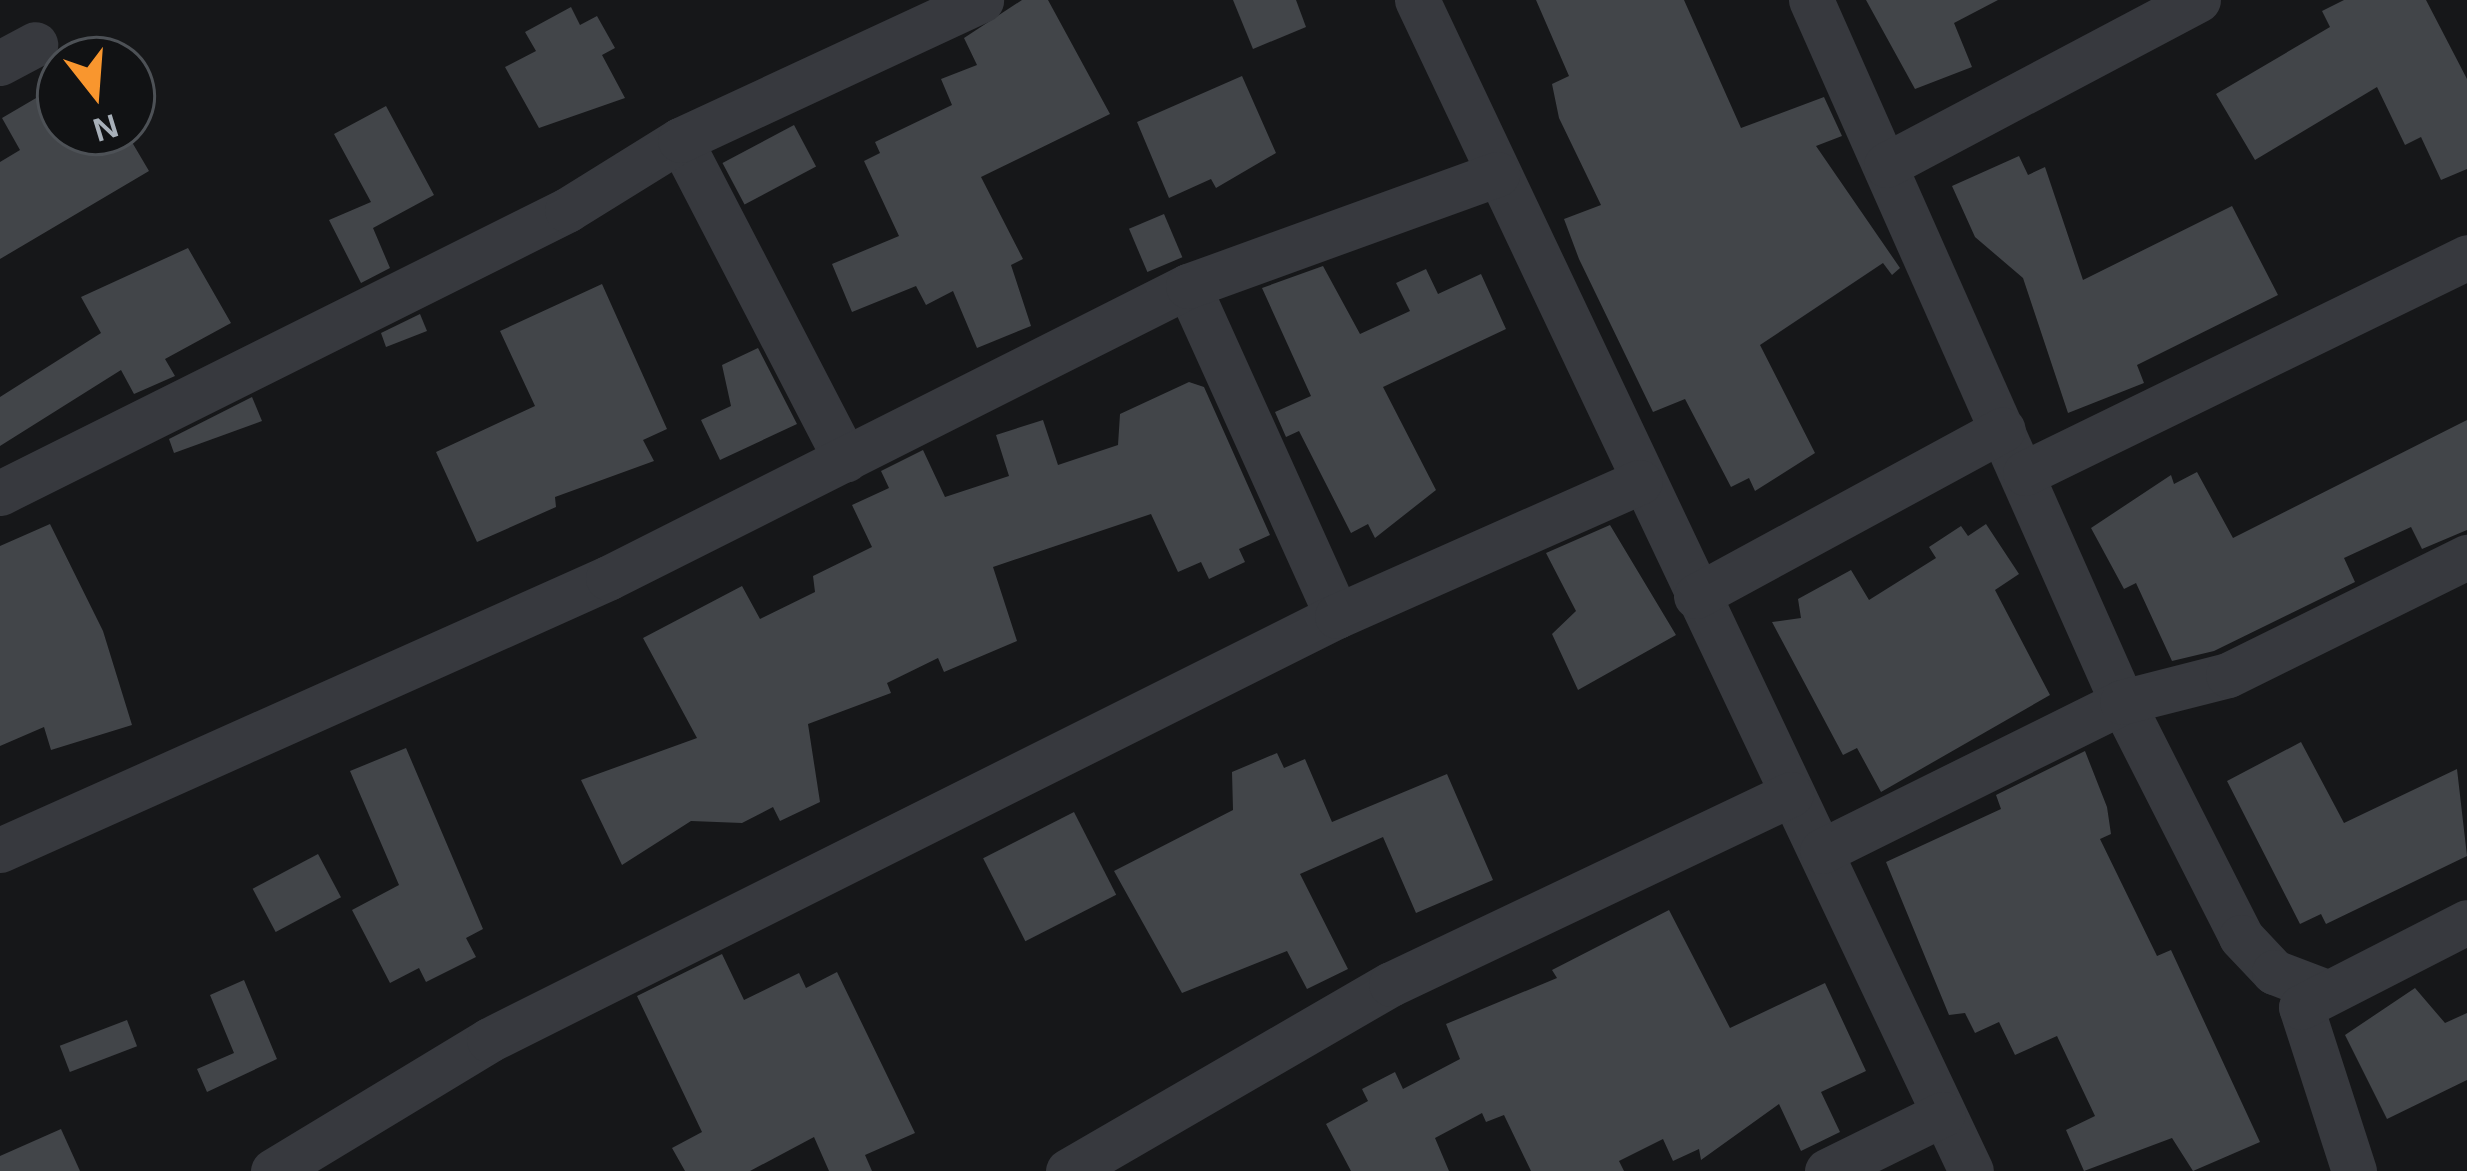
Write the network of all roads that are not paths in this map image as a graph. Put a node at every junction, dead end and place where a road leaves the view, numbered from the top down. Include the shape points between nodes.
1 (981, 0) edge
2 (1417, 0) edge
3 (1811, 0) edge
4 (2198, 0) edge
5 (680, 140) junction
6 (1886, 165) junction
7 (1497, 174) junction
8 (2467, 257) edge
9 (1188, 286) junction
10 (2003, 429) junction
11 (846, 460) junction
12 (2025, 472) junction
13 (1640, 482) junction
14 (0, 493) edge
15 (2467, 557) edge
16 (1696, 596) junction
17 (1336, 616) junction
18 (2122, 702) junction
19 (1791, 794) junction
20 (0, 850) edge
21 (1822, 851) junction
22 (2467, 922) edge
23 (2324, 991) junction
24 (1943, 1114) junction
25 (273, 1171) edge
26 (1068, 1171) edge
27 (1827, 1171) edge
28 (1971, 1171) edge
29 (2354, 1171) edge

1 - 5 street
2 - 7 street
3 - 6 street
4 - 6 street
5 - 11 street
5 - 14 street via 567,210
6 - 10 street
7 - 9 street
7 - 13 street
8 - 12 street
9 - 11 street
9 - 17 street
10 - 12 street
10 - 16 street
11 - 20 street
12 - 18 street
13 - 16 street
13 - 17 street
15 - 18 street via 2228,675
16 - 19 street
17 - 25 street via 489,1040
18 - 21 street
18 - 23 street via 2242,937 2274,972
19 - 21 street
19 - 26 street via 1391,984
21 - 24 street
22 - 23 street
23 - 29 street via 2301,1007
24 - 27 street
24 - 28 street

